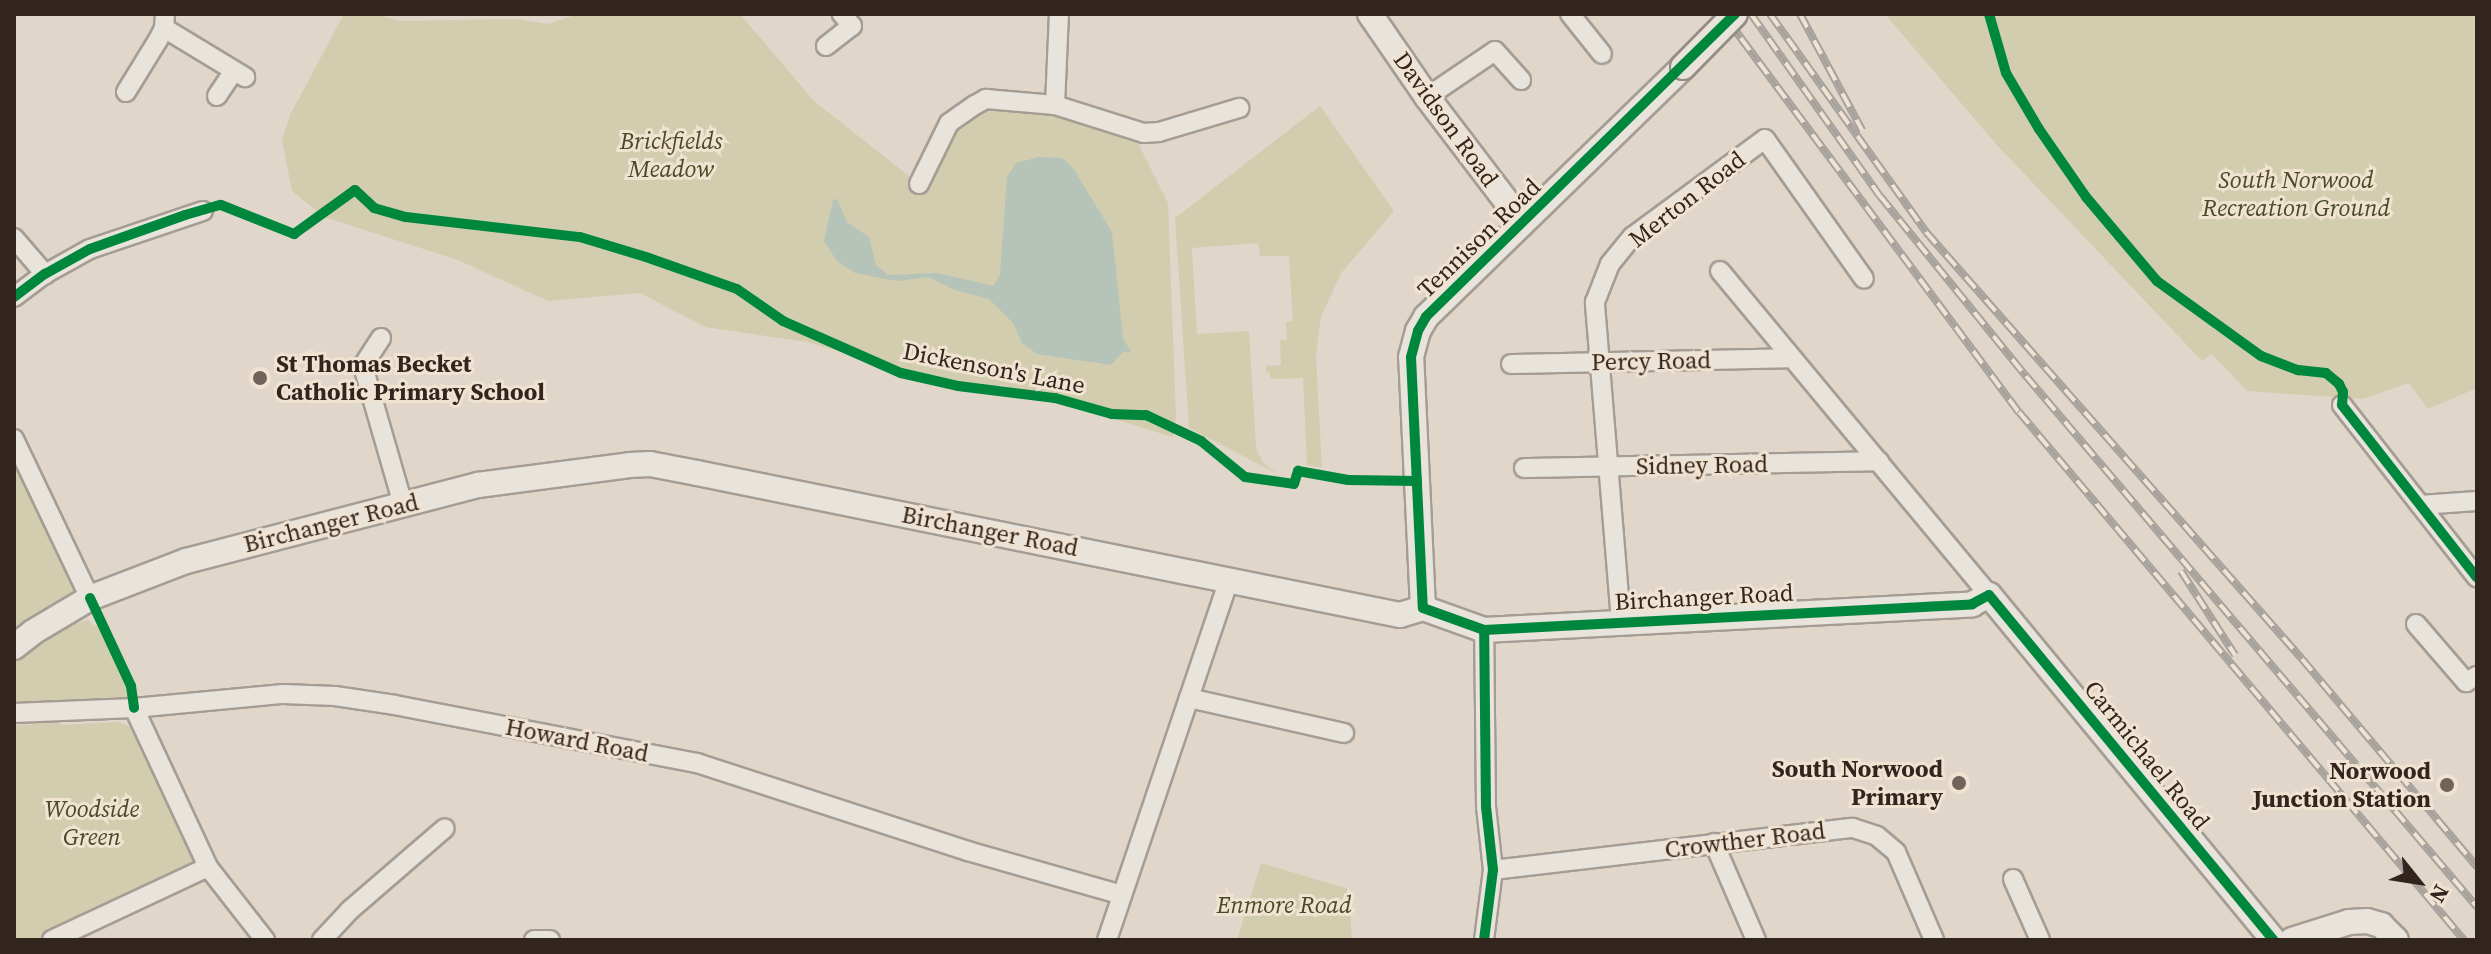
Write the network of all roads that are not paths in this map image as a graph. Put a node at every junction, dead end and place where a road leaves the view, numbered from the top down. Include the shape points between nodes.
1 (842, 14) edge
2 (1059, 14) edge
3 (1370, 14) edge
4 (1570, 14) edge
5 (1735, 14) edge
6 (164, 21) edge
7 (826, 46) dead end
8 (1602, 54) dead end
9 (1521, 80) dead end
10 (126, 92) dead end
11 (217, 96) dead end
12 (1427, 97) junction
13 (1055, 105) junction
14 (1239, 108) dead end
15 (919, 184) dead end
16 (203, 211) dead end
17 (1523, 223) junction
18 (14, 238) edge
19 (1720, 271) dead end
20 (45, 274) junction
21 (1864, 279) dead end
22 (14, 297) edge
23 (381, 338) dead end
24 (1792, 358) junction
25 (1598, 362) junction
26 (1511, 364) dead end
27 (2342, 405) dead end
28 (14, 439) edge
29 (1879, 461) junction
30 (1608, 467) junction
31 (1524, 468) dead end
32 (2477, 501) edge
33 (403, 505) junction
34 (2420, 505) junction
35 (2477, 578) edge
36 (1229, 579) junction
37 (1989, 595) junction
38 (90, 598) junction
39 (1423, 608) junction
40 (1621, 621) junction
41 (2416, 624) dead end
42 (1484, 630) junction
43 (14, 647) edge
44 (2477, 676) edge
45 (1189, 698) junction
46 (134, 708) junction
47 (14, 713) edge
48 (1344, 733) dead end
49 (445, 828) dead end
50 (1714, 843) junction
51 (208, 867) junction
52 (1493, 870) junction
53 (2013, 879) dead end
54 (1122, 895) junction
55 (52, 940) edge
56 (265, 940) edge
57 (322, 940) edge
58 (534, 940) edge
59 (550, 940) edge
60 (1107, 940) edge
61 (1484, 940) edge
62 (1756, 940) edge
63 (1934, 940) edge
64 (2040, 940) edge
65 (2273, 940) edge
66 (2292, 940) edge
67 (2396, 940) edge

1 - 7 street via 852,26
2 - 13 street
3 - 12 street, Davidson Road
4 - 8 street
5 - 17 street, Tennison Road, bridge
6 - 10 street
6 - 11 street via 239,74
9 - 12 street via 1495,51
12 - 17 street, Davidson Road
13 - 14 street via 1144,133
13 - 15 street via 986,99 975,105 949,123
16 - 20 street via 90,249
17 - 39 street, Tennison Road via 1426,317 1413,342
18 - 20 street
19 - 24 street, Carmichael Road
20 - 22 street
21 - 25 street, Merton Road via 1765,139 1632,237 1610,264 1595,302
23 - 33 street via 363,366
24 - 25 street, Percy Road
24 - 29 street, Carmichael Road
25 - 26 street, Percy Road
25 - 30 street, Merton Road
27 - 34 street
28 - 38 street
29 - 30 street, Sidney Road
29 - 37 street, Carmichael Road
30 - 31 street, Sidney Road
30 - 40 street, Merton Road
32 - 34 street
33 - 36 street, Birchanger Road via 492,483 650,464
33 - 38 street, Birchanger Road via 186,561
34 - 35 street
36 - 39 street, Birchanger Road via 1400,615
36 - 45 street
37 - 40 street, Birchanger Road via 1972,604
37 - 65 street, Carmichael Road
38 - 43 street, Birchanger Road
39 - 42 street, Birchanger Road
40 - 42 street, Birchanger Road
41 - 44 street via 2466,682
42 - 52 street via 1486,807
45 - 48 street
45 - 54 street
46 - 47 street, Howard Road
46 - 51 street
46 - 54 street, Howard Road via 240,695 335,696 537,731 697,763
49 - 57 street
50 - 52 street, Crowther Road
50 - 62 street
50 - 63 street, Crowther Road via 1853,828 1877,836 1896,852
51 - 55 street
51 - 56 street
52 - 61 street
53 - 64 street
54 - 60 street
58 - 59 street
66 - 67 street via 2367,921 2381,925

